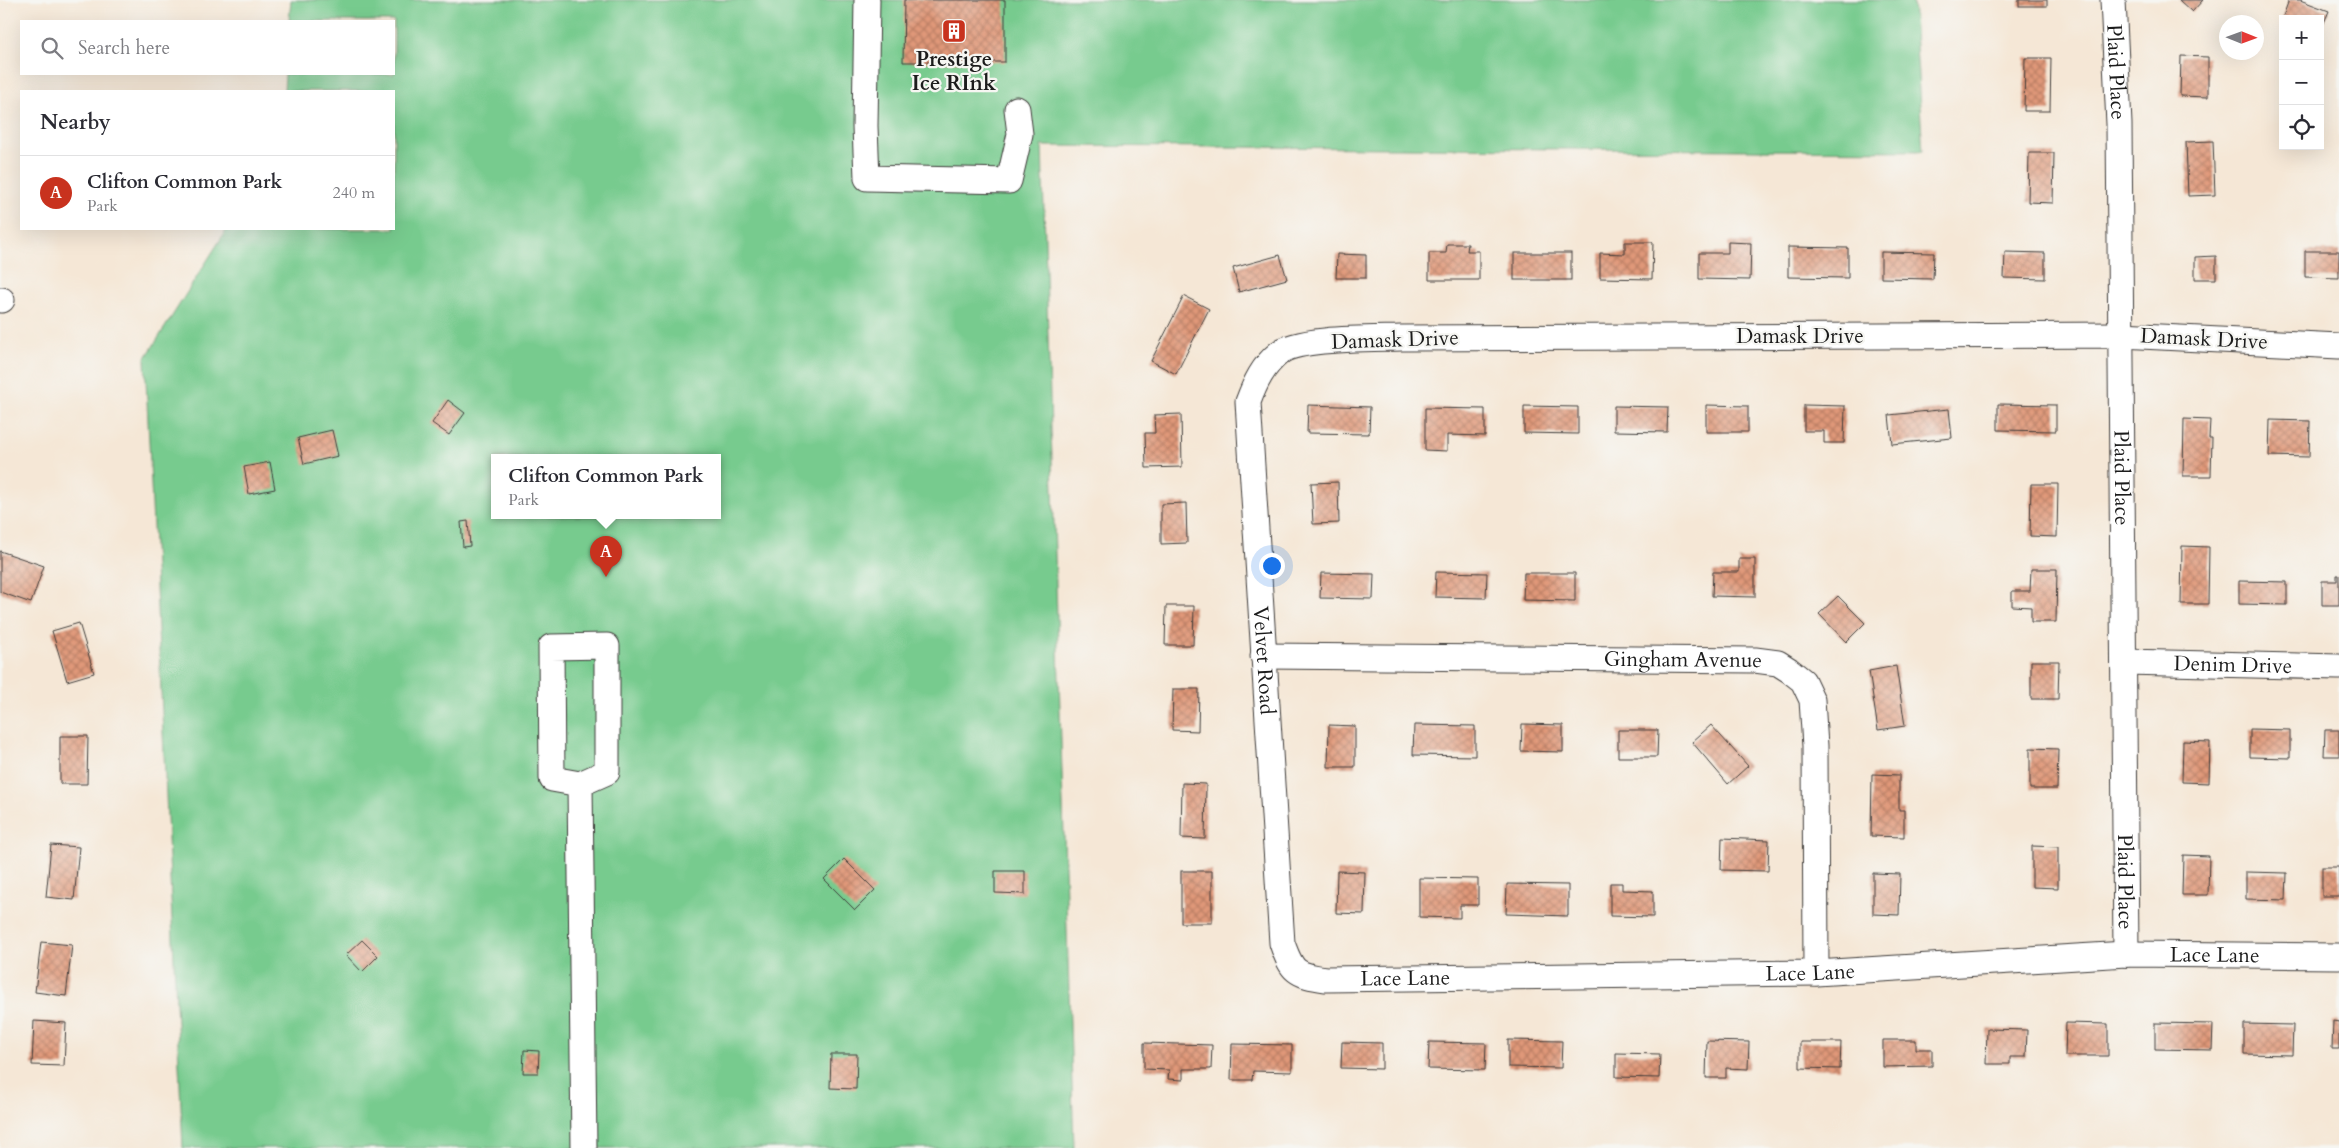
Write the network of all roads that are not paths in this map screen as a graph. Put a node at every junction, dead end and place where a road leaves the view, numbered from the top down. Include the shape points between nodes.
1 (866, 0) edge
2 (2113, 0) edge
3 (1017, 109) dead end
4 (2122, 335) junction
5 (2339, 346) edge
6 (1267, 365) joint
7 (1263, 656) junction
8 (2125, 662) junction
9 (2339, 667) edge
10 (580, 784) junction
11 (2126, 954) junction
12 (2339, 956) edge
13 (1288, 960) joint
14 (1816, 973) junction
15 (584, 1148) edge

1 - 3 street via 867,178 1009,181 1020,134
2 - 4 street, Plaid Place via 2119,124
4 - 5 street, Damask Drive
4 - 6 street, Damask Drive via 1401,338 1309,344 1280,352
4 - 8 street, Plaid Place
6 - 7 street, Velvet Road via 1248,402
7 - 13 street, Velvet Road via 1282,943
7 - 14 street, Gingham Avenue via 1745,660 1778,663 1802,681 1812,700
8 - 9 street, Denim Drive
8 - 11 street, Plaid Place
10 - 10 street via 552,778 551,647 607,646 607,772
10 - 15 street
11 - 12 street, Lace Lane
11 - 14 street, Lace Lane
13 - 14 street, Lace Lane via 1303,976 1326,979

